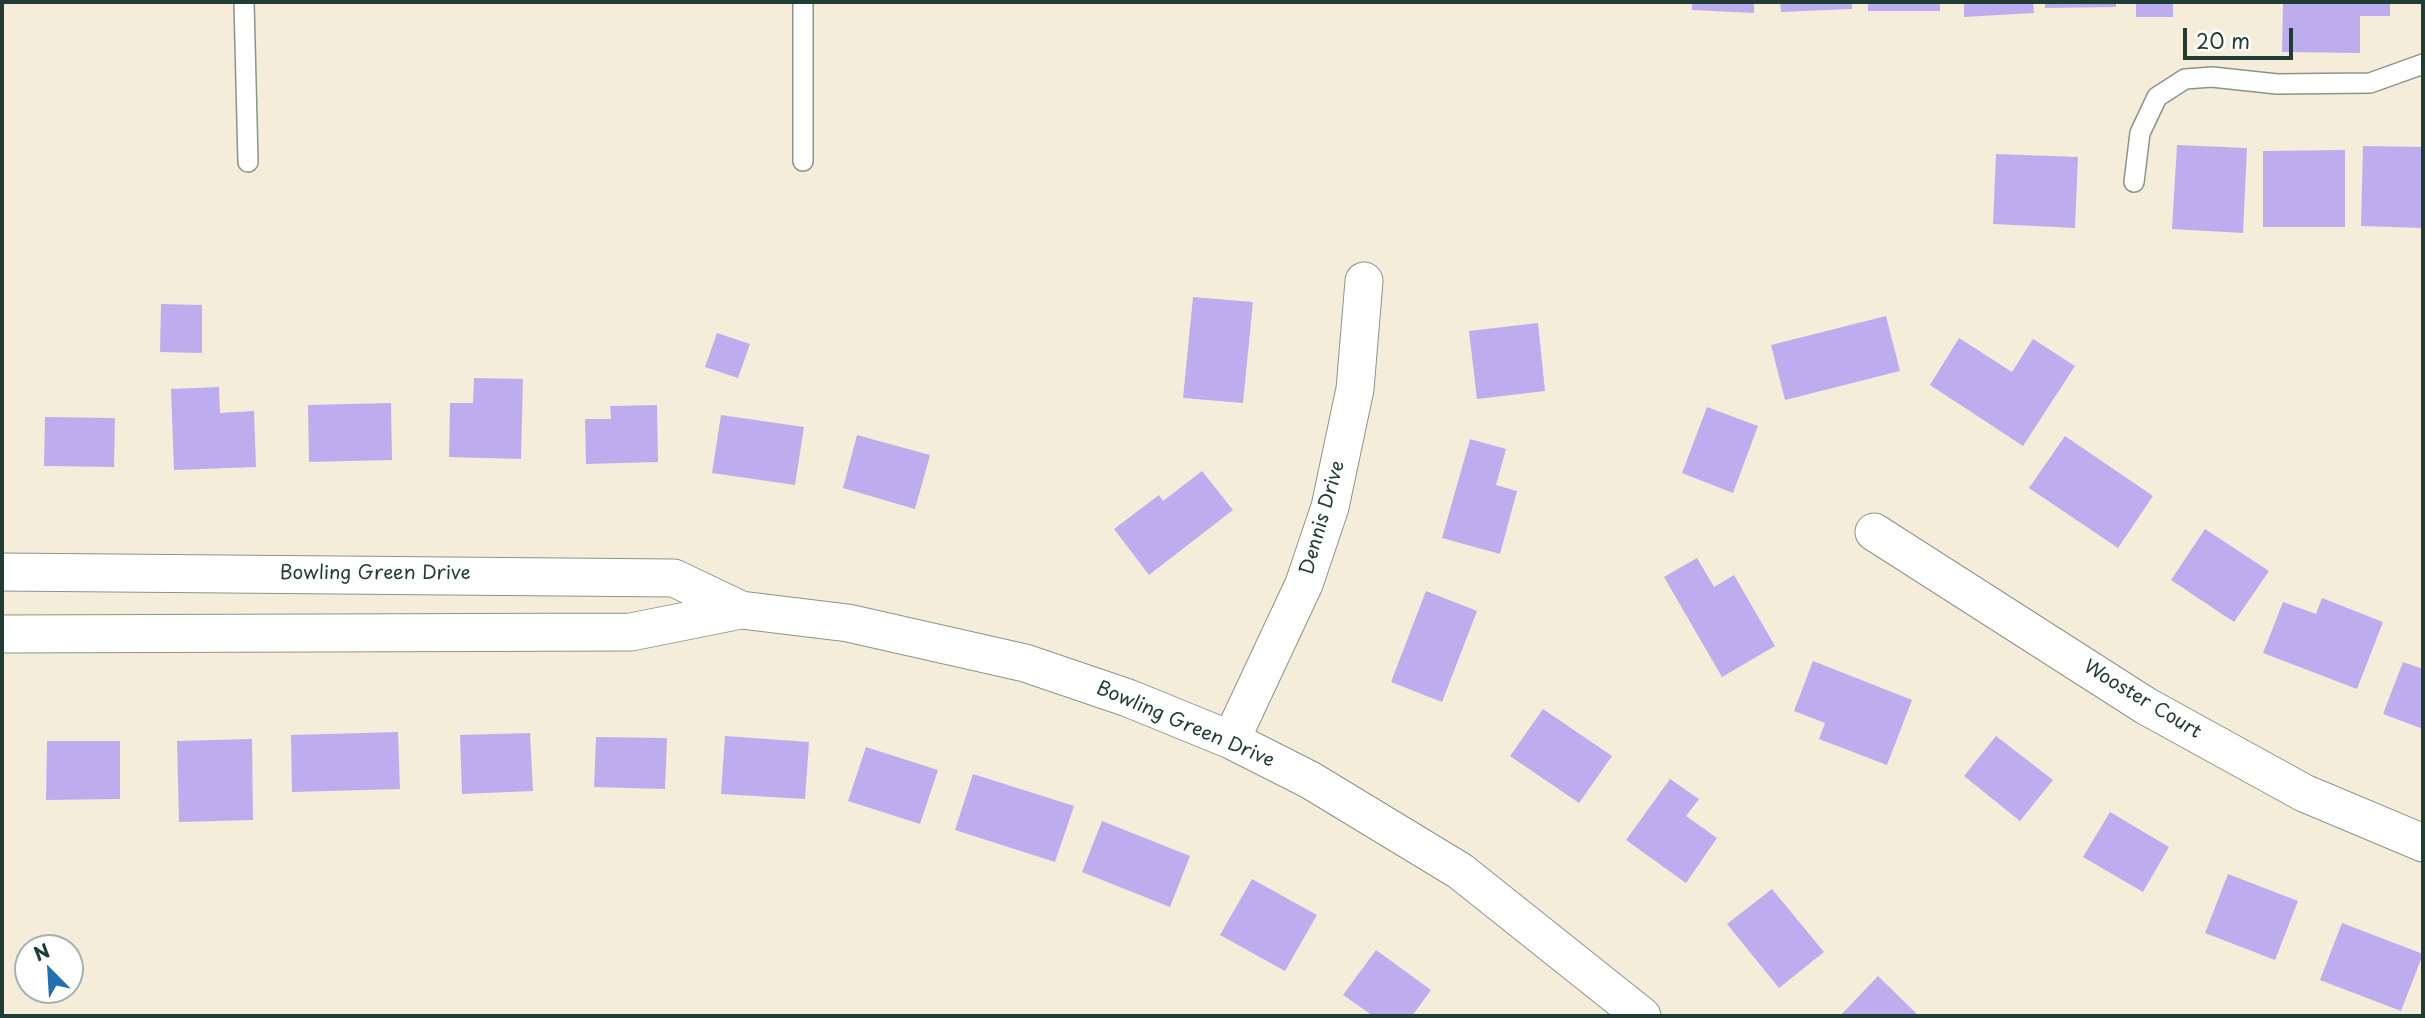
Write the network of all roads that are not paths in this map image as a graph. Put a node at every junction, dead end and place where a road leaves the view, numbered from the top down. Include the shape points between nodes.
1 (244, 2) edge
2 (803, 2) edge
3 (2423, 64) edge
4 (803, 160) dead end
5 (248, 162) dead end
6 (2134, 183) dead end
7 (1364, 281) dead end
8 (1874, 532) dead end
9 (2, 572) edge
10 (741, 610) junction
11 (2, 634) edge
12 (1231, 740) junction
13 (2423, 843) edge
14 (1642, 1016) edge

1 - 5 lane
2 - 4 lane
3 - 6 lane via 2370,83 2185,79 2157,97 2140,133
7 - 12 street, Dennis Drive via 1355,389 1330,508 1304,584
8 - 13 street, Wooster Court via 2146,706 2305,793
9 - 10 street, Bowling Green Drive via 674,578
10 - 11 street, Bowling Green Drive via 631,632
10 - 12 street, Bowling Green Drive via 848,623 1025,663
12 - 14 street, Bowling Green Drive via 1310,780 1460,870

